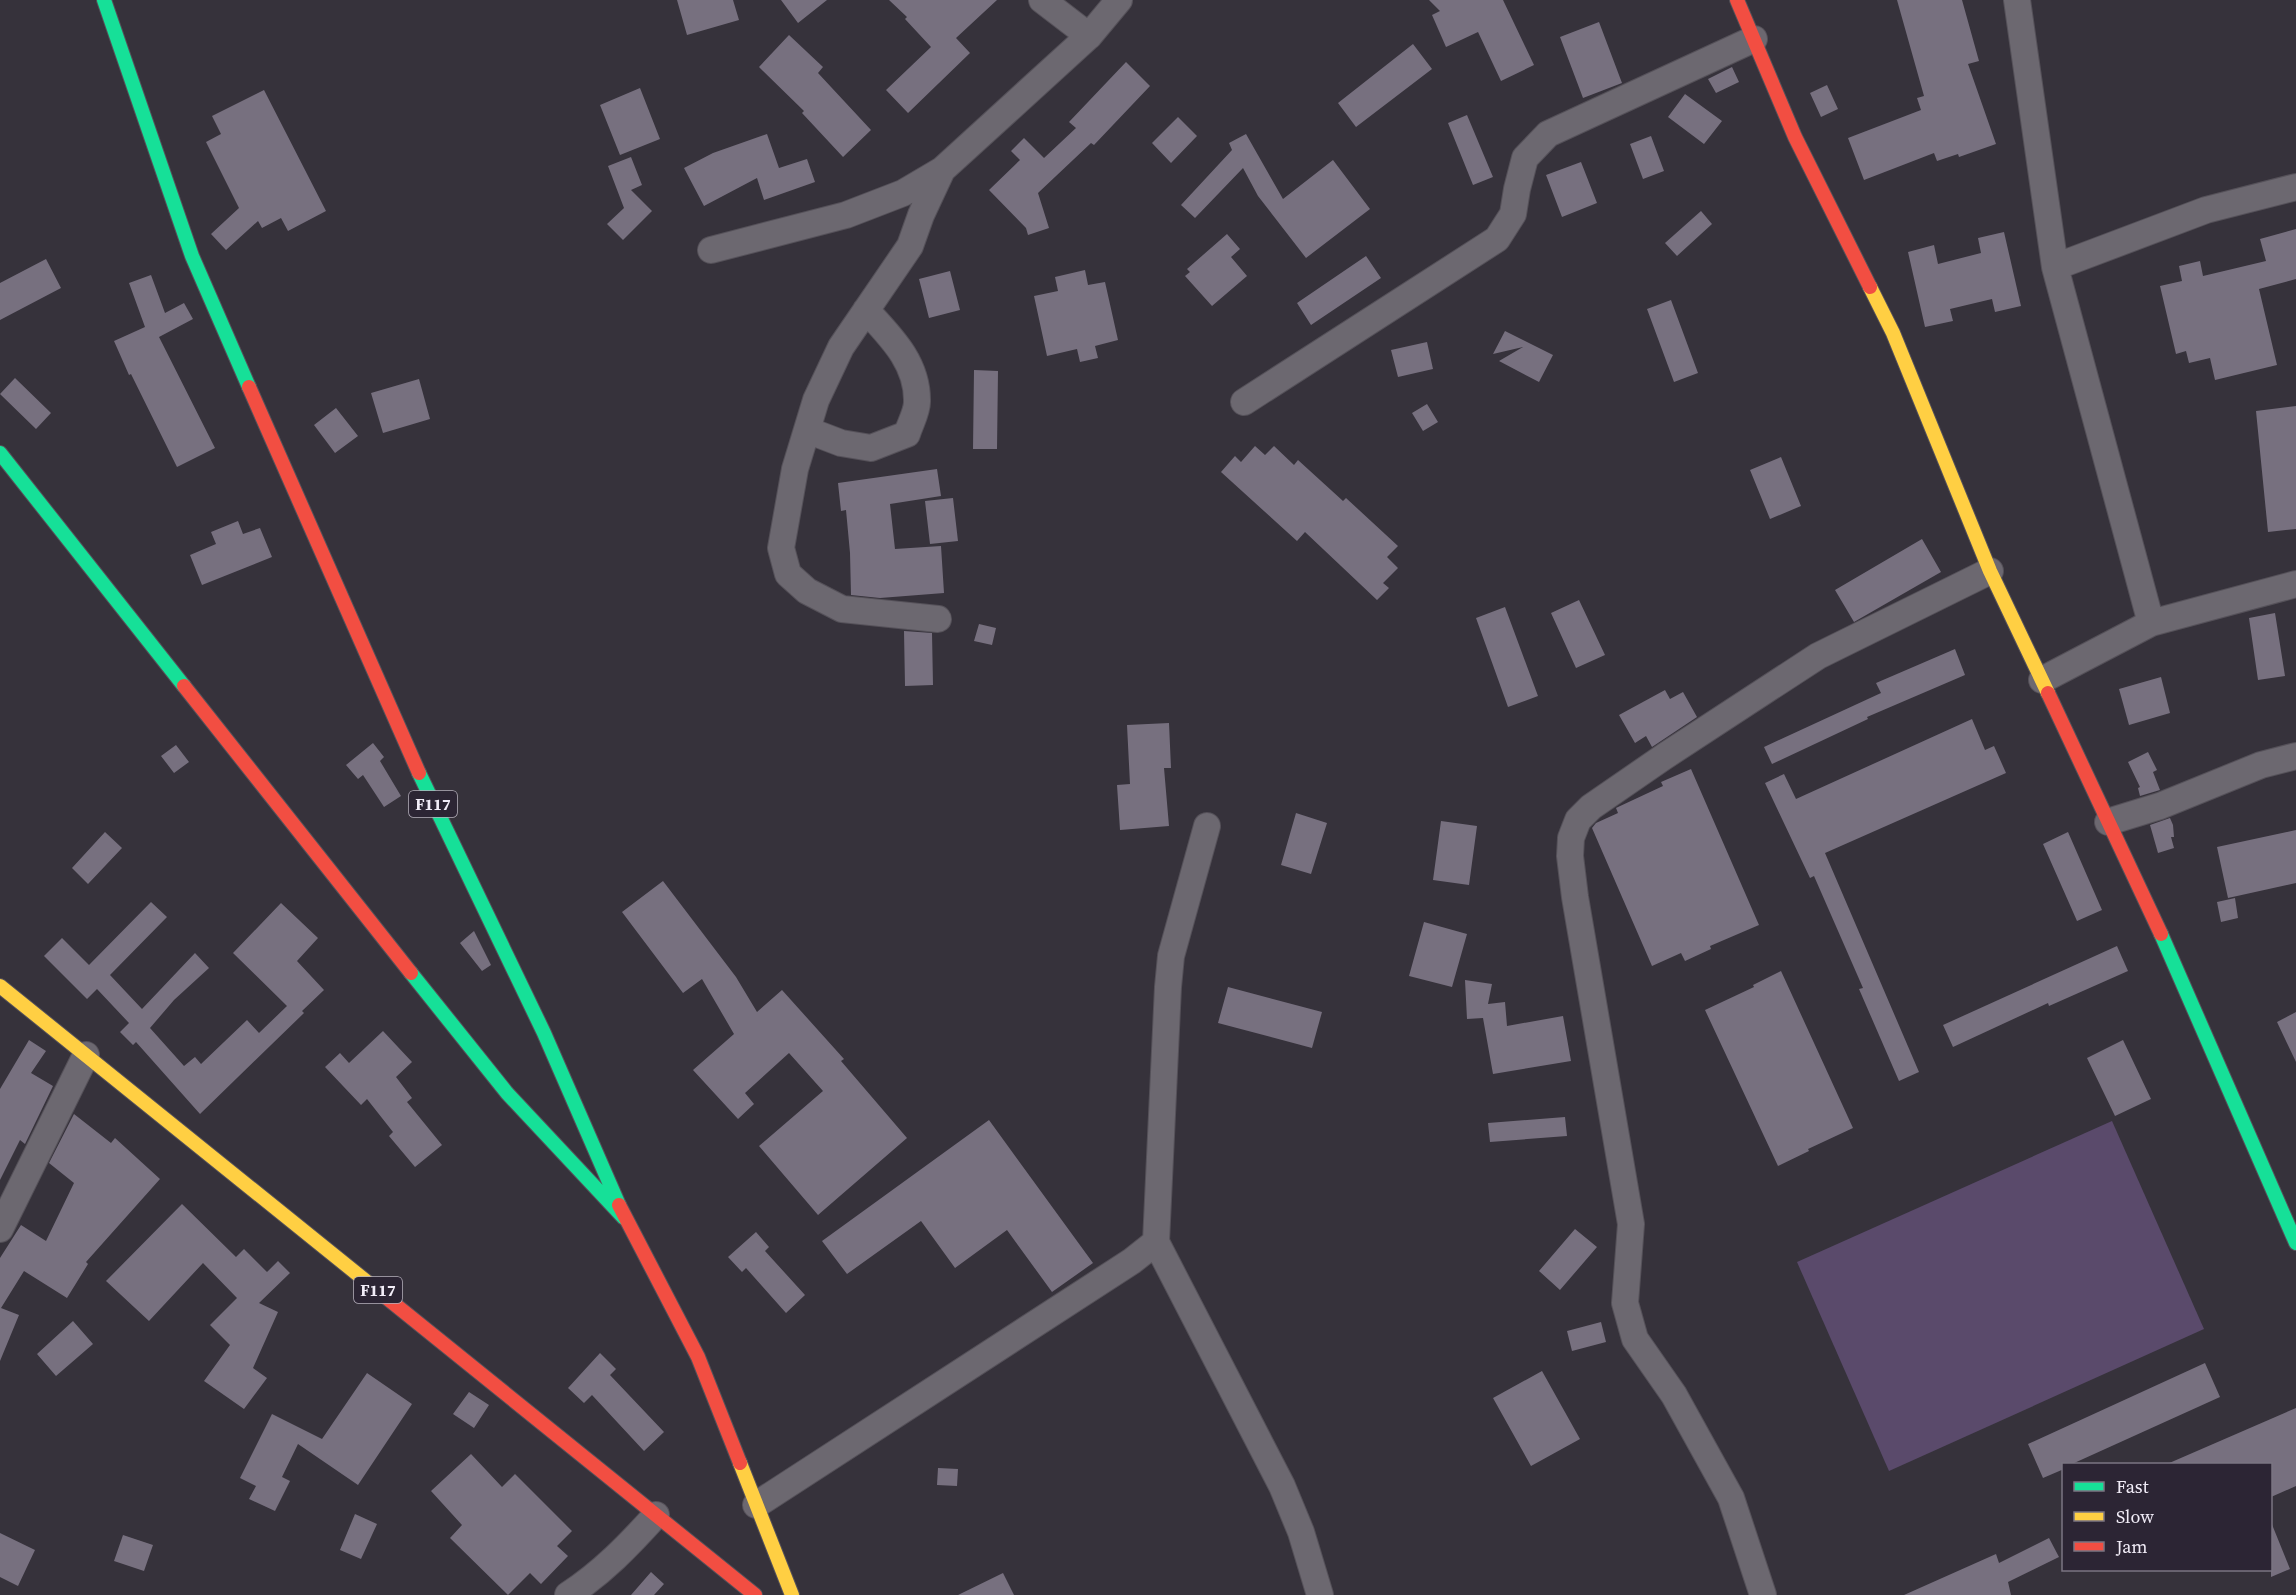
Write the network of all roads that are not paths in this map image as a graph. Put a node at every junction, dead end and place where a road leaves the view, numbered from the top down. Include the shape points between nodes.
1 (104, 0) edge
2 (1042, 0) edge
3 (1119, 0) edge
4 (1737, 0) edge
5 (2017, 0) edge
6 (1089, 36) junction
7 (1754, 39) junction
8 (942, 170) junction
9 (2296, 187) edge
10 (711, 250) dead end
11 (2055, 267) junction
12 (866, 310) junction
13 (1244, 402) dead end
14 (807, 430) junction
15 (0, 453) edge
16 (1990, 571) junction
17 (2296, 584) edge
18 (938, 619) dead end
19 (2151, 623) junction
20 (2042, 680) junction
21 (2296, 756) edge
22 (2108, 822) junction
23 (1207, 826) dead end
24 (0, 986) edge
25 (86, 1056) junction
26 (626, 1221) junction
27 (0, 1229) edge
28 (1156, 1242) junction
29 (2296, 1243) edge
30 (756, 1505) junction
31 (656, 1515) junction
32 (568, 1595) edge
33 (755, 1595) edge
34 (792, 1595) edge
35 (1320, 1595) edge
36 (1763, 1595) edge

1 - 26 main road, F117 via 192,256 406,746 544,1033
2 - 6 street
3 - 6 street
4 - 7 main road
5 - 11 street
6 - 8 street
7 - 13 street via 1548,134 1525,158 1513,214 1497,239
7 - 16 main road via 1795,137 1893,333
8 - 10 street via 903,193 846,215
8 - 12 street via 910,246
9 - 11 street via 2205,210
11 - 19 street
12 - 14 street via 841,347 816,400
12 - 14 street via 911,365 917,403 907,434 871,448 842,443
14 - 18 street via 795,469 781,548 788,574 807,591 842,609
15 - 26 main road via 480,1060
16 - 20 main road
16 - 36 street via 1818,656 1591,807 1578,820 1572,838 1575,897 1631,1224 1625,1303 1635,1339 1674,1395 1731,1498
17 - 19 street
19 - 20 street
20 - 22 main road
21 - 22 street via 2261,765 2160,806
22 - 29 main road via 2174,961
23 - 28 street via 1171,956
24 - 25 main road, F117
25 - 27 street
25 - 31 main road, F117
26 - 30 main road, F117 via 698,1357
28 - 30 street
28 - 35 street via 1282,1486
30 - 34 main road, F117
31 - 32 street via 625,1549
31 - 33 main road, F117

